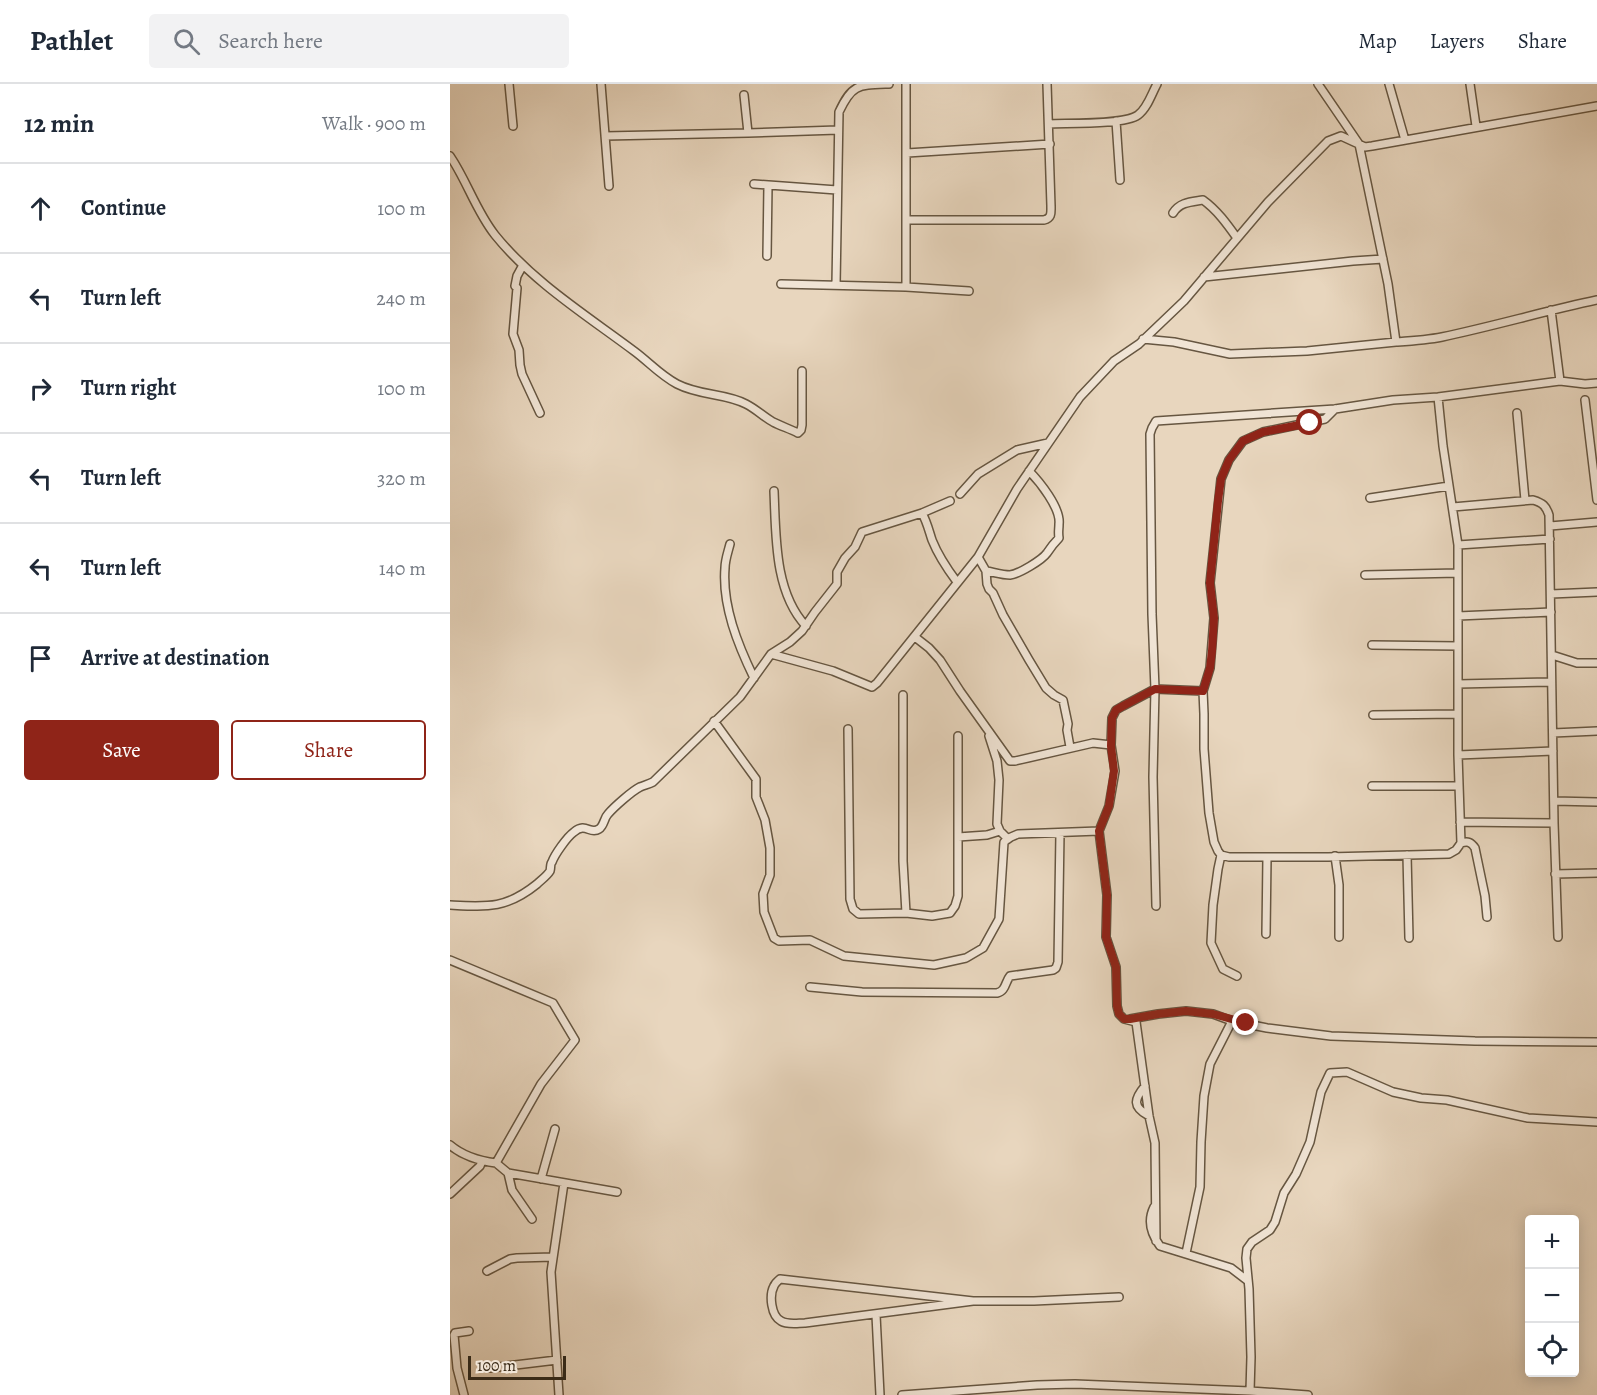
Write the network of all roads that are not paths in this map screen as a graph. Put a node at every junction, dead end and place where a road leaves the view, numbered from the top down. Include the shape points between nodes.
1 (509, 84) edge
2 (601, 84) edge
3 (889, 84) edge
4 (906, 84) edge
5 (1047, 84) edge
6 (1157, 84) edge
7 (1318, 84) edge
8 (1389, 84) edge
9 (1470, 84) edge
10 (856, 85) edge
11 (744, 95) dead end
12 (1597, 106) edge
13 (1116, 121) junction
14 (1049, 124) junction
15 (513, 126) dead end
16 (1476, 126) junction
17 (838, 130) junction
18 (748, 133) junction
19 (605, 136) junction
20 (1405, 140) junction
21 (1050, 144) junction
22 (1359, 144) junction
23 (907, 153) junction
24 (450, 156) edge
25 (1120, 180) dead end
26 (754, 184) dead end
27 (768, 185) junction
28 (609, 186) dead end
29 (837, 190) junction
30 (1173, 213) dead end
31 (906, 220) junction
32 (1238, 238) junction
33 (767, 256) dead end
34 (1383, 259) junction
35 (523, 265) junction
36 (1204, 277) junction
37 (781, 284) dead end
38 (836, 285) junction
39 (906, 287) junction
40 (969, 291) dead end
41 (1597, 300) edge
42 (1551, 310) junction
43 (1143, 339) junction
44 (1396, 342) junction
45 (802, 371) dead end
46 (1560, 381) junction
47 (1597, 383) edge
48 (1438, 397) junction
49 (1585, 400) dead end
50 (1335, 409) junction
51 (540, 413) dead end
52 (1517, 413) dead end
53 (1048, 443) junction
54 (1029, 471) junction
55 (1449, 486) junction
56 (774, 491) dead end
57 (960, 494) dead end
58 (1370, 498) dead end
59 (1525, 500) junction
60 (1597, 500) edge
61 (950, 501) dead end
62 (1453, 507) junction
63 (922, 513) junction
64 (1597, 522) edge
65 (1550, 526) junction
66 (1550, 539) junction
67 (730, 544) dead end
68 (1458, 545) junction
69 (978, 557) junction
70 (986, 571) junction
71 (1458, 573) junction
72 (1365, 575) dead end
73 (957, 582) junction
74 (1597, 592) edge
75 (1551, 594) junction
76 (1551, 612) junction
77 (1458, 615) junction
78 (806, 626) junction
79 (915, 637) junction
80 (1372, 645) dead end
81 (1458, 646) junction
82 (771, 654) junction
83 (1552, 655) junction
84 (1597, 663) edge
85 (754, 678) junction
86 (1551, 682) junction
87 (1458, 684) junction
88 (1155, 689) junction
89 (1203, 691) junction
90 (903, 695) dead end
91 (1458, 714) junction
92 (1372, 715) dead end
93 (714, 721) junction
94 (983, 721) junction
95 (848, 729) dead end
96 (1597, 731) edge
97 (1553, 733) junction
98 (958, 736) dead end
99 (1111, 746) junction
100 (1070, 747) junction
101 (1553, 750) junction
102 (1458, 755) junction
103 (1372, 786) dead end
104 (1459, 786) junction
105 (1554, 801) junction
106 (1597, 802) edge
107 (1460, 822) junction
108 (1554, 823) junction
109 (999, 831) junction
110 (1099, 831) junction
111 (1060, 832) junction
112 (958, 837) junction
113 (1008, 839) junction
114 (1461, 843) junction
115 (1221, 855) junction
116 (1407, 855) junction
117 (1335, 856) junction
118 (1267, 857) junction
119 (1597, 873) edge
120 (1555, 874) junction
121 (450, 905) edge
122 (1156, 906) dead end
123 (906, 913) junction
124 (1487, 917) dead end
125 (1266, 934) dead end
126 (1339, 937) dead end
127 (1558, 937) dead end
128 (1409, 938) dead end
129 (450, 960) edge
130 (1237, 976) dead end
131 (810, 987) dead end
132 (1130, 1019) junction
133 (1233, 1021) junction
134 (1597, 1042) edge
135 (1145, 1086) junction
136 (1149, 1116) junction
137 (1597, 1122) edge
138 (555, 1129) dead end
139 (450, 1145) edge
140 (482, 1161) junction
141 (496, 1163) junction
142 (508, 1173) junction
143 (542, 1179) junction
144 (564, 1183) junction
145 (617, 1192) dead end
146 (450, 1194) edge
147 (532, 1219) dead end
148 (1186, 1253) junction
149 (553, 1257) junction
150 (487, 1271) dead end
151 (1248, 1281) junction
152 (1119, 1297) dead end
153 (973, 1301) junction
154 (876, 1315) junction
155 (469, 1331) dead end
156 (557, 1360) junction
157 (490, 1368) dead end
158 (1250, 1391) junction
159 (464, 1395) edge
160 (559, 1395) edge
161 (880, 1395) edge
162 (902, 1395) edge
163 (1308, 1395) edge

1 - 15 street
2 - 19 street
3 - 10 street
4 - 23 street
5 - 14 street
6 - 13 street via 1139,115
7 - 22 street
8 - 20 street
9 - 16 street
10 - 17 street via 839,111
11 - 18 street
12 - 16 street
13 - 14 street
13 - 25 street
14 - 21 street
16 - 20 street
17 - 18 street
17 - 29 street
18 - 19 street
19 - 28 street
20 - 22 street via 1365,147
21 - 23 street
21 - 31 street via 1048,219
22 - 32 street via 1341,136 1328,141
22 - 34 street
23 - 31 street
24 - 35 street via 479,213
26 - 27 street
27 - 29 street
27 - 33 street
29 - 38 street
30 - 32 street via 1177,206 1203,200
31 - 39 street
32 - 36 street
34 - 36 street
34 - 44 street
35 - 45 street via 658,372 704,394 746,404 798,433 802,425
35 - 51 street via 515,286 513,334 522,374
36 - 43 street
37 - 38 street
38 - 39 street
39 - 40 street
41 - 42 street
42 - 44 street via 1440,337
42 - 46 street
43 - 44 street via 1230,354
43 - 53 street via 1114,361 1080,397
46 - 47 street
46 - 48 street
48 - 50 street
48 - 55 street
49 - 60 street
50 - 88 street via 1156,421 1150,435
50 - 89 street via 1325,419 1263,432 1243,441 1229,460 1218,501 1210,583 1212,651
52 - 59 street
53 - 54 street
53 - 57 street via 1017,450 978,474
54 - 69 street
54 - 70 street via 1057,513 1059,538 1022,571 1011,575
55 - 58 street
55 - 62 street
56 - 78 street via 780,572 790,605
59 - 62 street
59 - 65 street via 1541,502 1546,507
61 - 63 street
62 - 68 street
63 - 73 street via 933,542
63 - 78 street via 862,532 837,572 837,584
64 - 65 street
65 - 66 street
66 - 68 street
66 - 75 street
67 - 85 street via 725,589 735,630
68 - 71 street
69 - 70 street
69 - 73 street
70 - 100 street via 989,589 1029,660 1046,688 1063,700
71 - 72 street
71 - 77 street
73 - 79 street
74 - 75 street
75 - 76 street
76 - 77 street
76 - 83 street
77 - 81 street
78 - 82 street
79 - 82 street via 872,687 833,671
79 - 94 street via 940,660
80 - 81 street
81 - 87 street
82 - 85 street
83 - 84 street via 1577,663
83 - 86 street
85 - 93 street
86 - 87 street
86 - 97 street
87 - 91 street
88 - 89 street
88 - 99 street via 1116,710
88 - 122 street
89 - 115 street via 1209,813 1214,842
90 - 123 street
91 - 92 street
91 - 102 street
93 - 113 street via 756,780 756,797 770,848 764,912 774,938 779,941 810,940 844,956 934,965 966,958 983,948 999,919 1004,842
93 - 121 street via 653,782 640,787 606,816 601,828 575,830 552,861 550,871 523,894 500,905
94 - 100 street via 1010,760
94 - 109 street via 997,761
95 - 123 street via 853,909 859,914
96 - 97 street
97 - 101 street
98 - 112 street
99 - 100 street via 1093,743
99 - 110 street via 1114,771 1109,806
101 - 102 street
101 - 105 street
102 - 104 street
103 - 104 street
104 - 107 street
105 - 106 street
105 - 108 street
107 - 108 street
107 - 114 street
108 - 120 street
109 - 112 street
109 - 113 street
110 - 111 street
110 - 132 street via 1107,895 1106,937 1116,967 1117,1006 1119,1014
111 - 113 street via 1018,834
111 - 131 street via 1058,962 1053,970 1010,976 1004,989 997,993 869,992
112 - 123 street via 955,906 950,913 941,915
114 - 116 street via 1449,854
114 - 124 street via 1472,843 1475,848
115 - 118 street
115 - 130 street via 1211,943 1223,969
116 - 117 street
116 - 128 street
117 - 118 street
117 - 126 street
118 - 125 street
119 - 120 street
120 - 127 street
129 - 141 street via 553,1003 576,1040 541,1084
132 - 133 street via 1186,1011
132 - 135 street via 1136,1022
133 - 134 street via 1331,1036
133 - 148 street via 1210,1064 1204,1096 1200,1187
135 - 136 street
135 - 136 street via 1136,1101 1137,1107
136 - 148 street via 1155,1143 1156,1241 1160,1246
137 - 151 street via 1528,1118 1393,1092 1347,1072 1330,1073 1321,1092 1310,1142 1284,1193 1275,1222 1247,1249
138 - 143 street
139 - 140 street
140 - 141 street
140 - 146 street
141 - 142 street
142 - 143 street
142 - 147 street via 512,1190
143 - 144 street
144 - 145 street
144 - 149 street
148 - 151 street via 1231,1268
149 - 150 street via 510,1259
149 - 156 street
151 - 158 street
152 - 153 street
153 - 154 street
153 - 154 street via 799,1280 780,1279 773,1287 772,1309 775,1317 786,1323
154 - 161 street
155 - 159 street via 454,1335
156 - 157 street
156 - 160 street
158 - 162 street via 1075,1384
158 - 163 street

